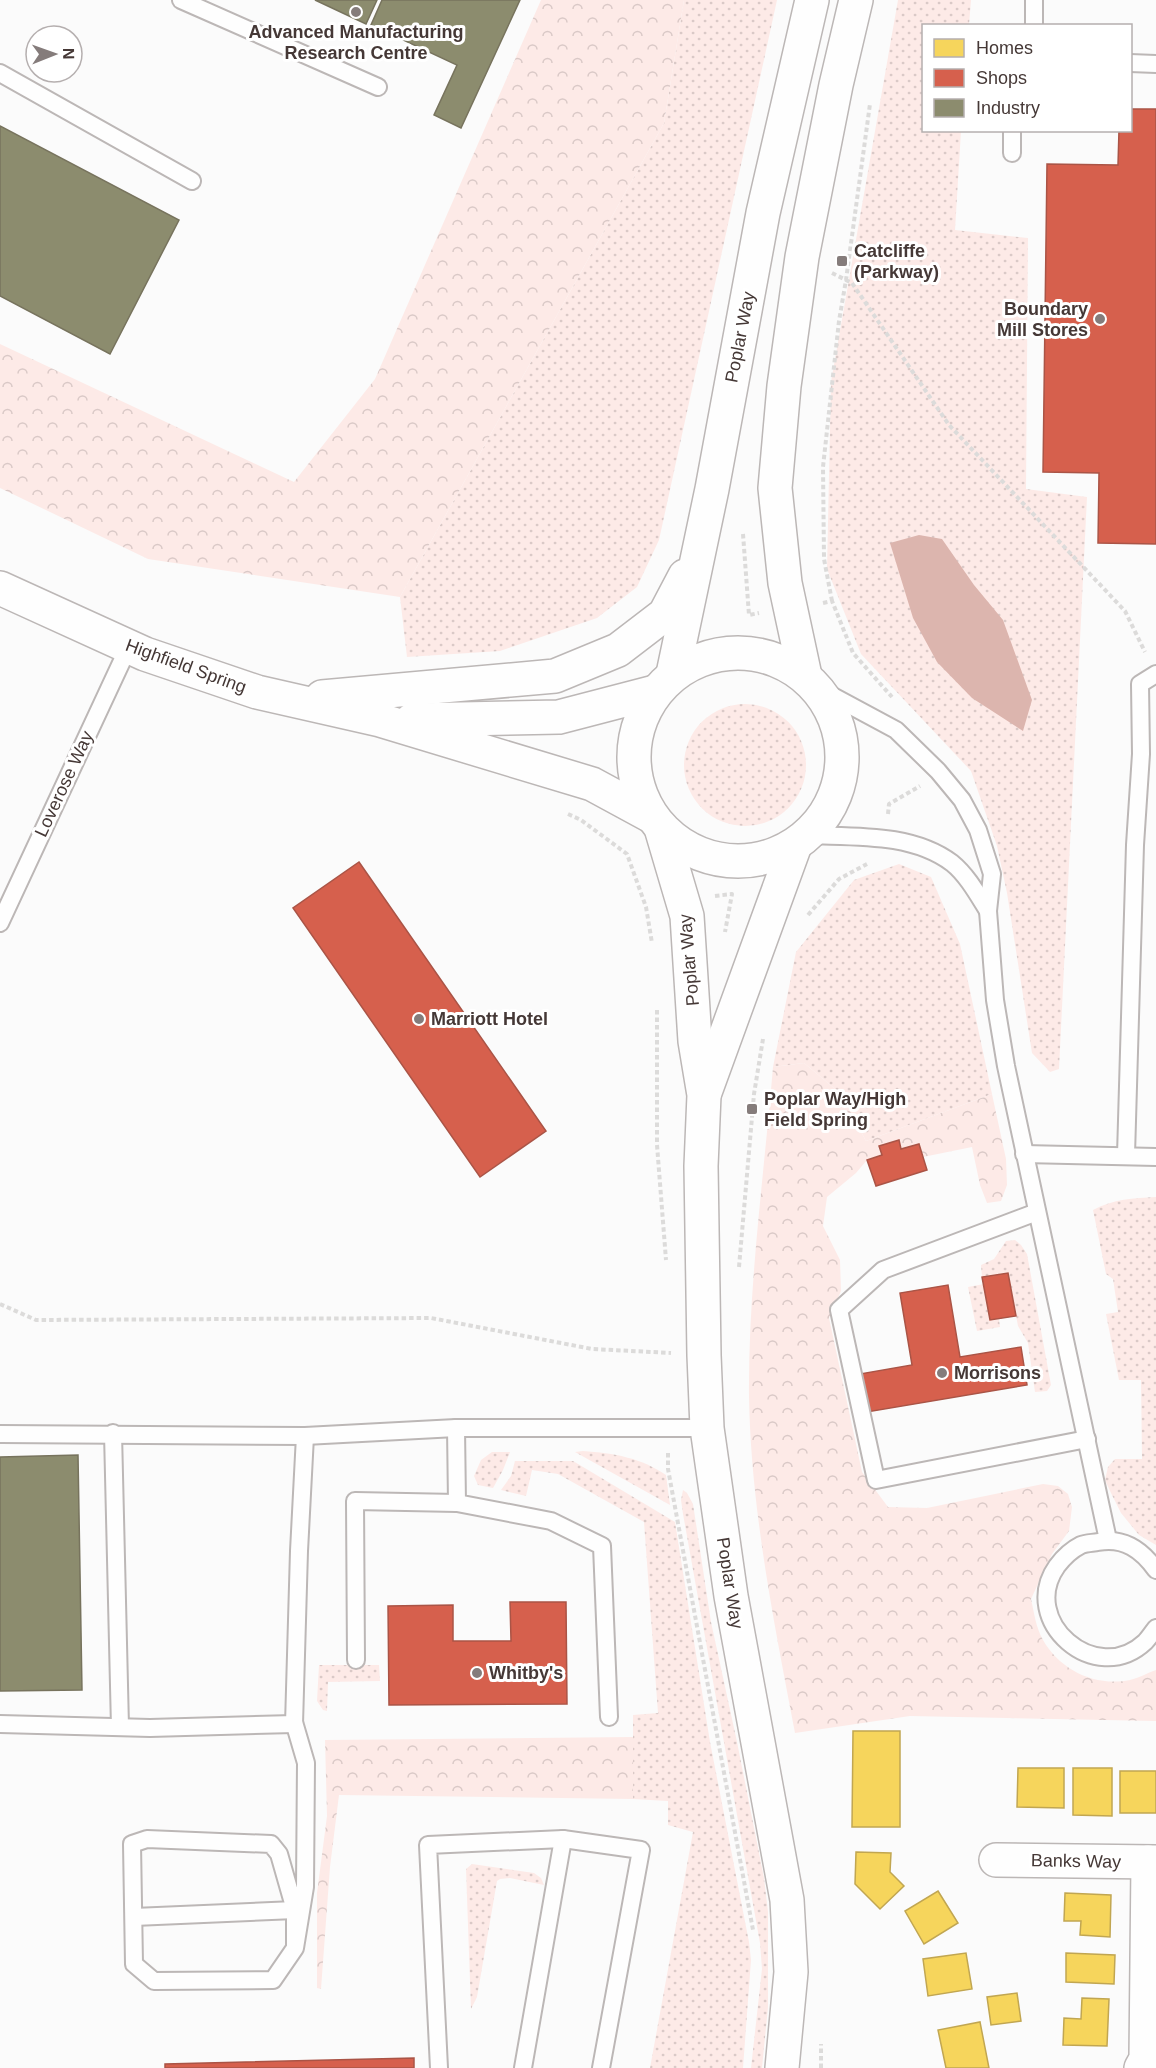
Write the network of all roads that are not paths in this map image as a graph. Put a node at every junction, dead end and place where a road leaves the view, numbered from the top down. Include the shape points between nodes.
1 (180, 0) edge
2 (813, 0) edge
3 (856, 0) edge
4 (1034, 0) edge
5 (1034, 24) edge
6 (1132, 63) edge
7 (1156, 64) edge
8 (0, 73) edge
9 (378, 87) dead end
10 (1012, 132) edge
11 (1012, 153) dead end
12 (192, 181) dead end
13 (699, 549) junction
14 (0, 588) edge
15 (129, 646) junction
16 (1156, 674) edge
17 (811, 682) junction
18 (664, 683) junction
19 (290, 700) junction
20 (380, 720) junction
21 (656, 822) junction
22 (801, 840) junction
23 (988, 911) junction
24 (0, 923) edge
25 (704, 1095) junction
26 (1024, 1154) junction
27 (1126, 1155) junction
28 (1156, 1157) edge
29 (1037, 1212) junction
30 (456, 1428) junction
31 (707, 1428) junction
32 (113, 1433) junction
33 (0, 1434) edge
34 (304, 1436) junction
35 (1087, 1439) junction
36 (457, 1503) junction
37 (1108, 1540) junction
38 (1156, 1570) edge
39 (1156, 1628) edge
40 (356, 1660) dead end
41 (609, 1717) dead end
42 (294, 1722) junction
43 (0, 1724) edge
44 (120, 1727) junction
45 (563, 1839) junction
46 (996, 1860) dead end
47 (1152, 1862) edge
48 (295, 1910) junction
49 (134, 1917) junction
50 (296, 1948) junction
51 (440, 2068) edge
52 (523, 2068) edge
53 (601, 2068) edge
54 (782, 2068) edge
55 (1141, 2068) edge

1 - 9 lane
2 - 13 main road, Poplar Way via 763,213
3 - 17 main road, Poplar Way via 802,257 775,488 785,583
4 - 5 lane
6 - 7 lane
8 - 12 lane
10 - 11 lane
13 - 18 main road, Poplar Way via 689,605
13 - 19 main road via 665,614 618,650 555,676
14 - 15 main road, Highfield Spring
15 - 19 main road, Highfield Spring
15 - 24 lane, Loverose Way
16 - 27 lane via 1140,684 1141,754
17 - 18 main road, Poplar Way via 782,661 749,652 725,652 697,660
17 - 22 main road, Poplar Way via 832,711 841,740 842,769 829,809
17 - 23 lane via 896,730 962,800 978,830 992,874
18 - 20 main road, Highfield Spring via 559,717
18 - 21 main road, Poplar Way via 642,716 634,738 633,762 639,793
19 - 20 main road, Highfield Spring
20 - 21 main road, Highfield Spring via 592,784
21 - 22 main road, Poplar Way via 681,845 720,860 739,862 770,857
21 - 25 main road, Poplar Way via 687,916 695,1041
22 - 23 lane via 886,839 926,847 953,864
22 - 25 main road, Poplar Way
23 - 26 lane via 996,1000
25 - 31 main road, Poplar Way via 701,1166
26 - 27 lane
26 - 29 lane
27 - 28 lane
29 - 35 lane
29 - 35 lane via 883,1270 839,1310 873,1469 876,1480
30 - 31 lane
30 - 34 lane
30 - 36 lane
31 - 54 main road, Poplar Way via 731,1596 787,1900 791,1972
32 - 33 lane
32 - 34 lane
32 - 44 lane
34 - 42 lane
35 - 37 lane
36 - 40 lane via 355,1501
36 - 41 lane via 551,1521 602,1546
37 - 38 lane via 1128,1544 1145,1555
37 - 39 lane via 1081,1545 1064,1556 1052,1573 1048,1613 1057,1632 1083,1653 1104,1658 1126,1654 1144,1643
42 - 44 lane
42 - 50 lane via 306,1763 305,1887
43 - 44 lane
45 - 51 lane via 428,1845
45 - 52 lane
45 - 53 lane via 641,1850
46 - 47 main road, Banks Way
47 - 55 main road via 1146,2059
48 - 49 lane
48 - 49 lane via 279,1854 271,1844 147,1839 132,1844
48 - 50 lane
49 - 50 lane via 134,1964 154,1980 273,1980

